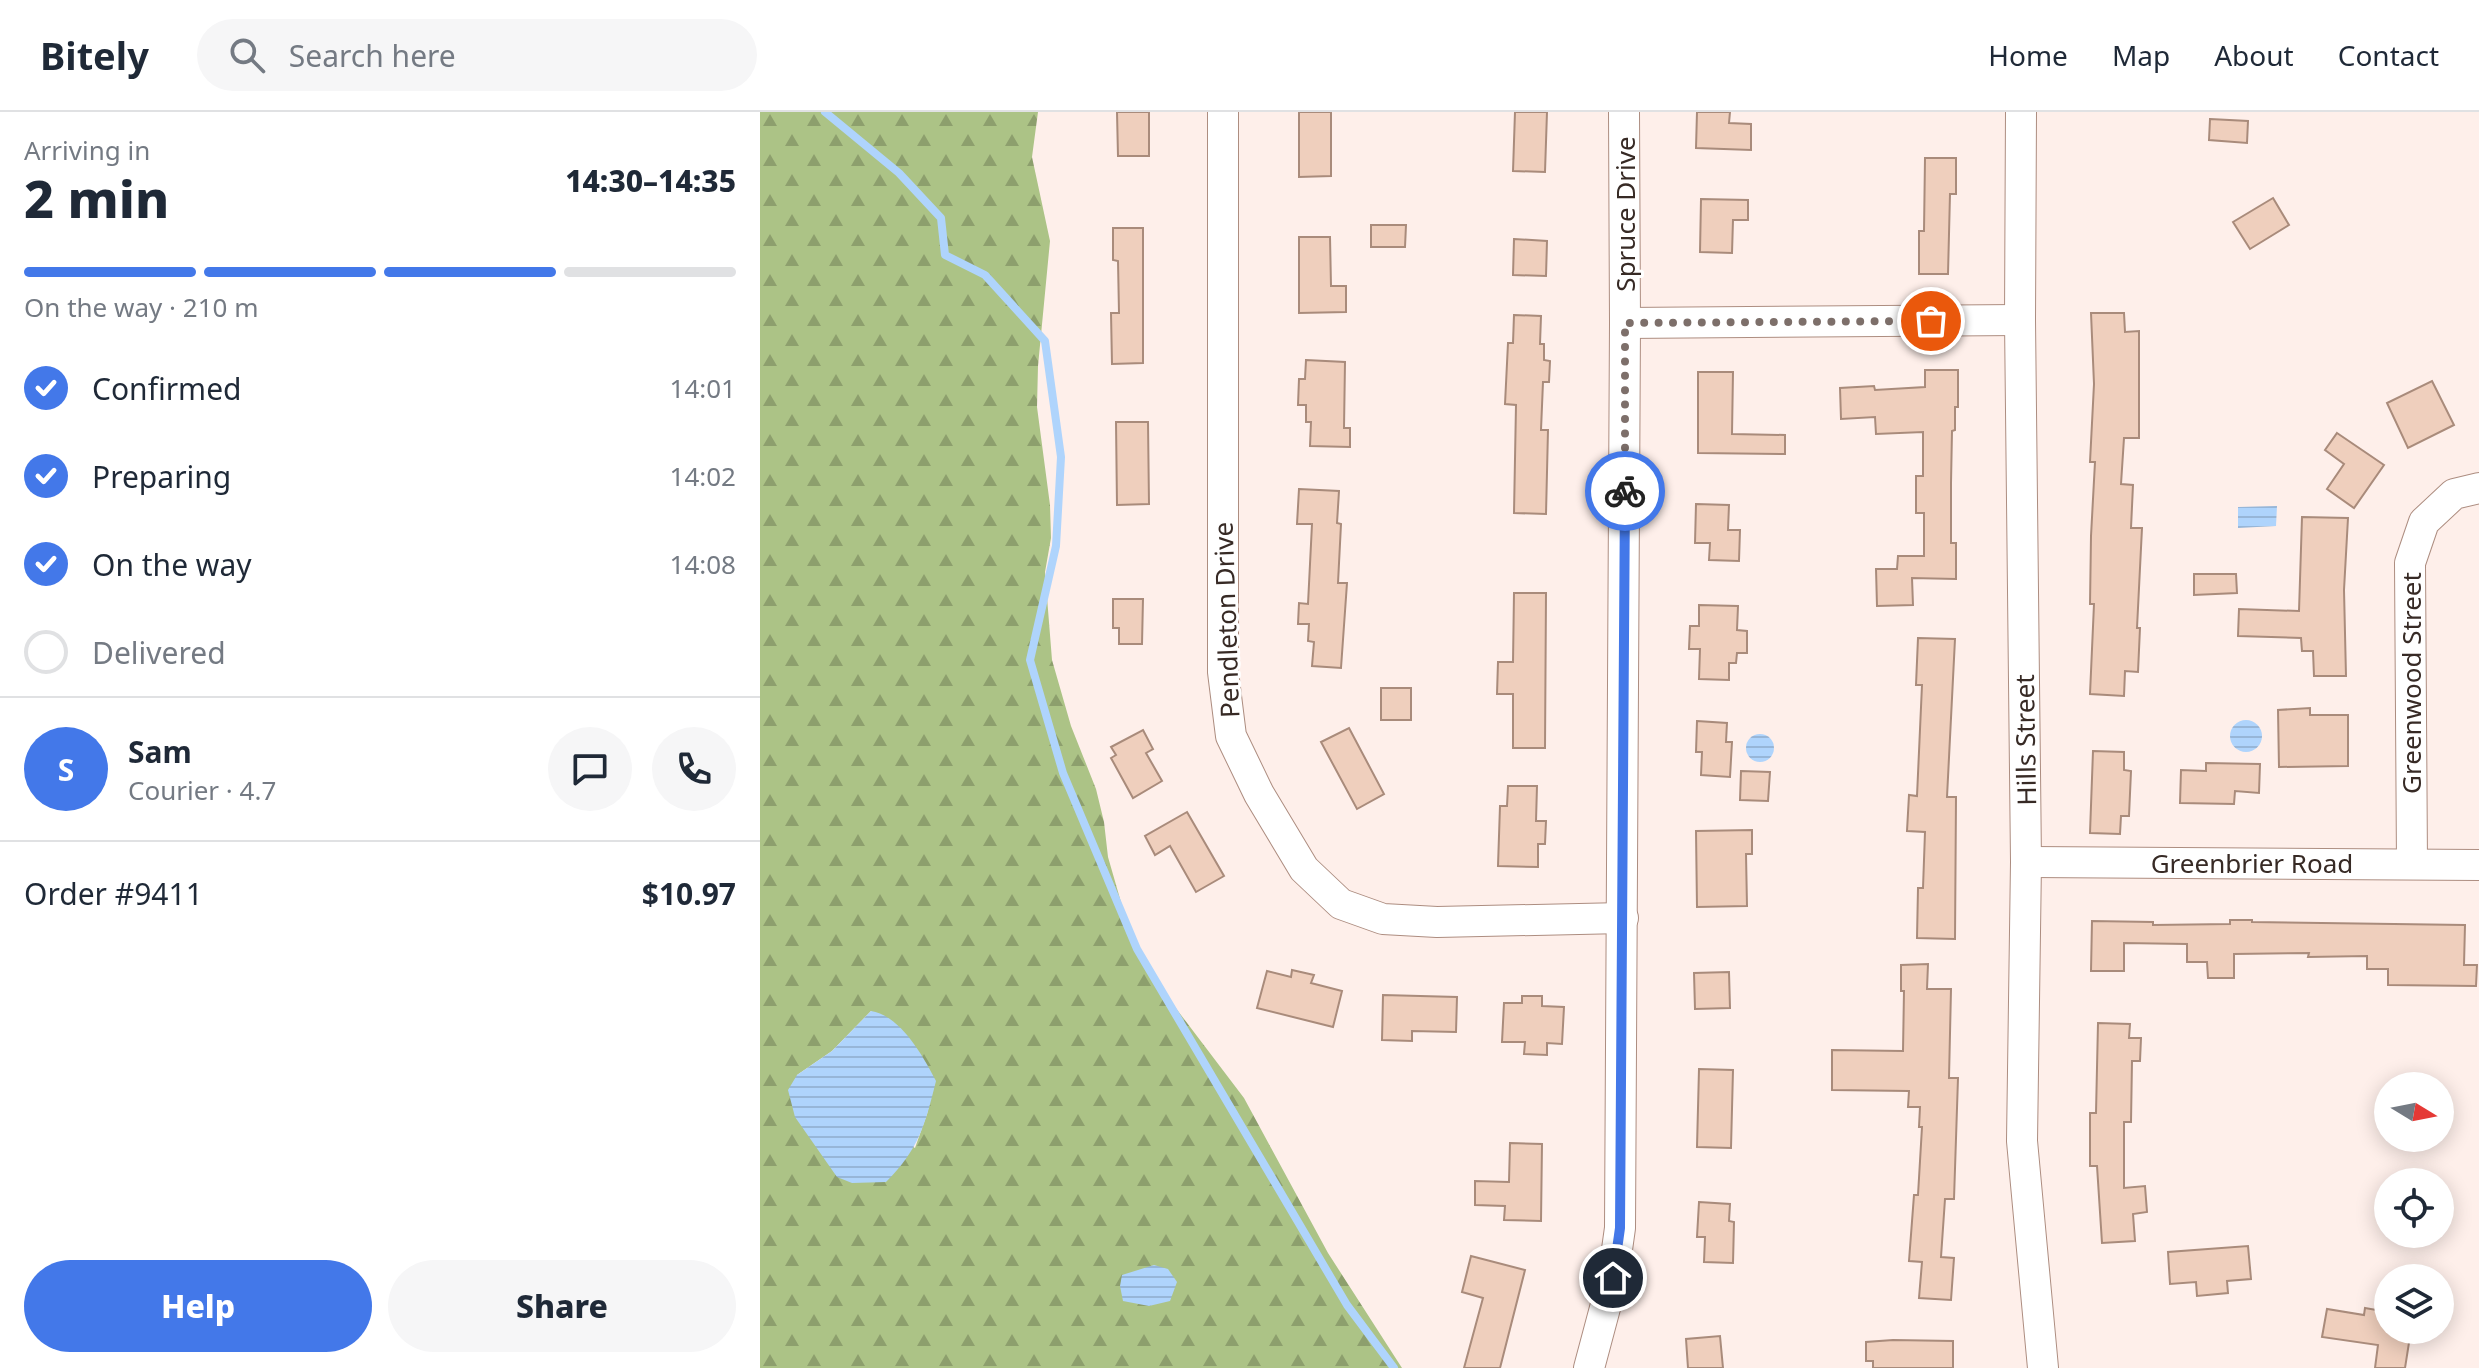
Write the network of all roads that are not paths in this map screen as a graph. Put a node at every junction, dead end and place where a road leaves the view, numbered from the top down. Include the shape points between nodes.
1 (1223, 112) edge
2 (1624, 112) edge
3 (2021, 112) edge
4 (2020, 320) junction
5 (1625, 323) junction
6 (2479, 488) edge
7 (2026, 862) junction
8 (2412, 864) junction
9 (2479, 865) edge
10 (1623, 918) junction
11 (1589, 1368) edge
12 (2043, 1368) edge

1 - 10 street, Pendleton Drive via 1223,672 1231,736 1259,794 1304,869 1341,904 1383,919
2 - 5 street, Spruce Drive
3 - 4 street, Hills Street
4 - 5 street
4 - 7 street, Hills Street
5 - 10 street, Spruce Drive
6 - 8 street, Greenwood Street via 2454,494 2424,522 2410,563
7 - 8 street, Greenbrier Road
7 - 12 street, Hills Street via 2022,1141
8 - 9 street, Greenbrier Road
10 - 11 street, Spruce Drive via 1620,1228

